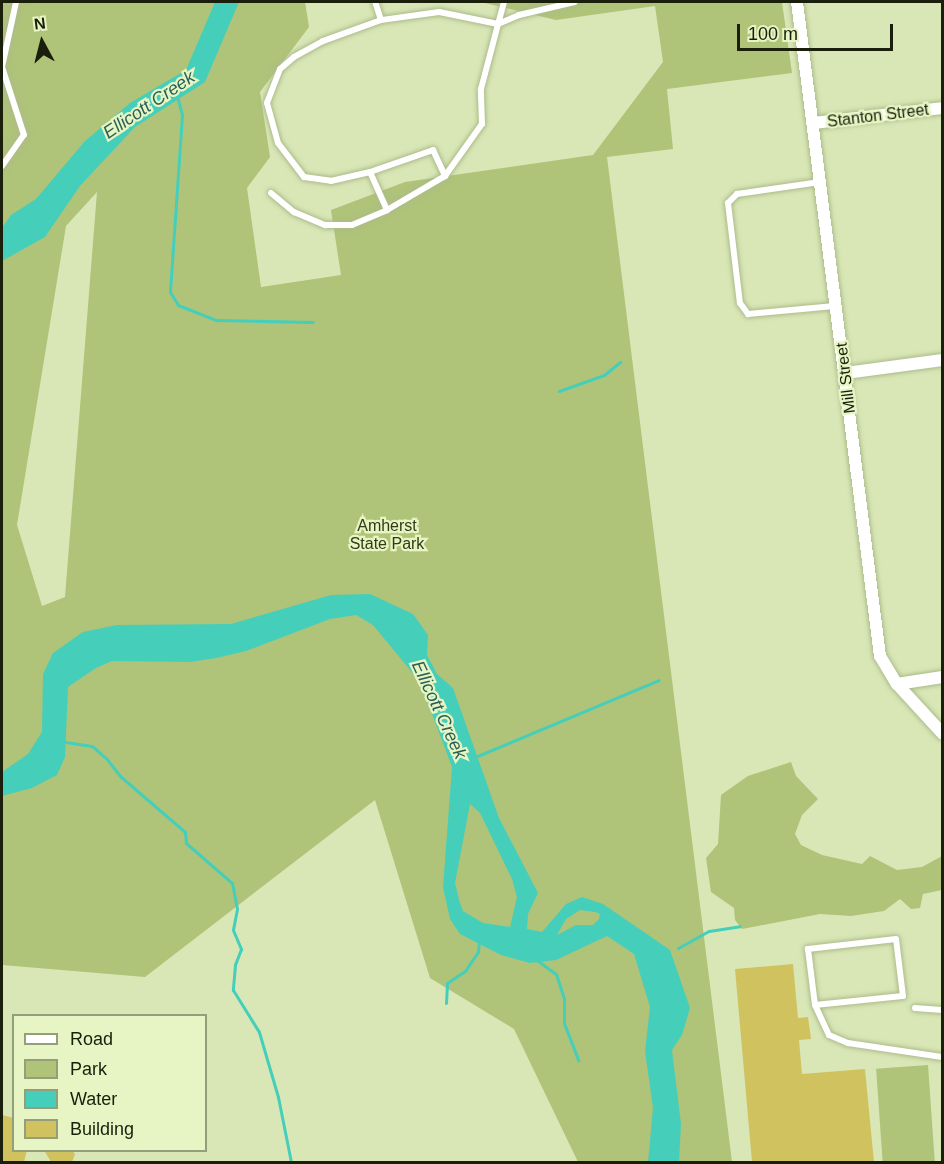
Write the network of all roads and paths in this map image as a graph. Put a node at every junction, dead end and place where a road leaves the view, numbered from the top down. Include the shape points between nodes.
1 (16, 2) edge
2 (375, 2) edge
3 (504, 2) edge
4 (574, 2) edge
5 (797, 2) edge
6 (381, 20) junction
7 (498, 24) junction
8 (3, 73) edge
9 (942, 108) edge
10 (813, 123) junction
11 (2, 166) edge
12 (370, 172) junction
13 (445, 176) junction
14 (821, 182) junction
15 (270, 193) dead end
16 (387, 210) junction
17 (837, 305) junction
18 (942, 360) edge
19 (846, 373) junction
20 (942, 677) edge
21 (897, 684) junction
22 (942, 733) edge
23 (815, 1005) junction
24 (915, 1008) dead end
25 (942, 1010) edge
26 (942, 1057) edge

1 - 8 lane
2 - 6 lane
3 - 7 lane
4 - 7 lane
5 - 10 street, Mill Street
6 - 7 lane via 439,12
6 - 12 lane via 322,41 294,57 280,69 267,103 278,143 304,177 331,181
7 - 13 lane via 481,89 482,124
8 - 11 lane via 24,135
9 - 10 street, Stanton Street
10 - 14 street, Mill Street
12 - 13 lane via 433,150
12 - 16 lane
13 - 16 lane
14 - 17 street, Mill Street
14 - 17 lane via 737,194 728,203 740,303 748,314
15 - 16 lane via 294,212 325,225 352,225
17 - 19 street, Mill Street
18 - 19 street
19 - 21 street, Mill Street via 880,656
20 - 21 street
21 - 22 street, Mill Street
23 - 23 lane via 903,996 896,939 808,949
23 - 26 lane via 830,1035 848,1043
24 - 25 lane

